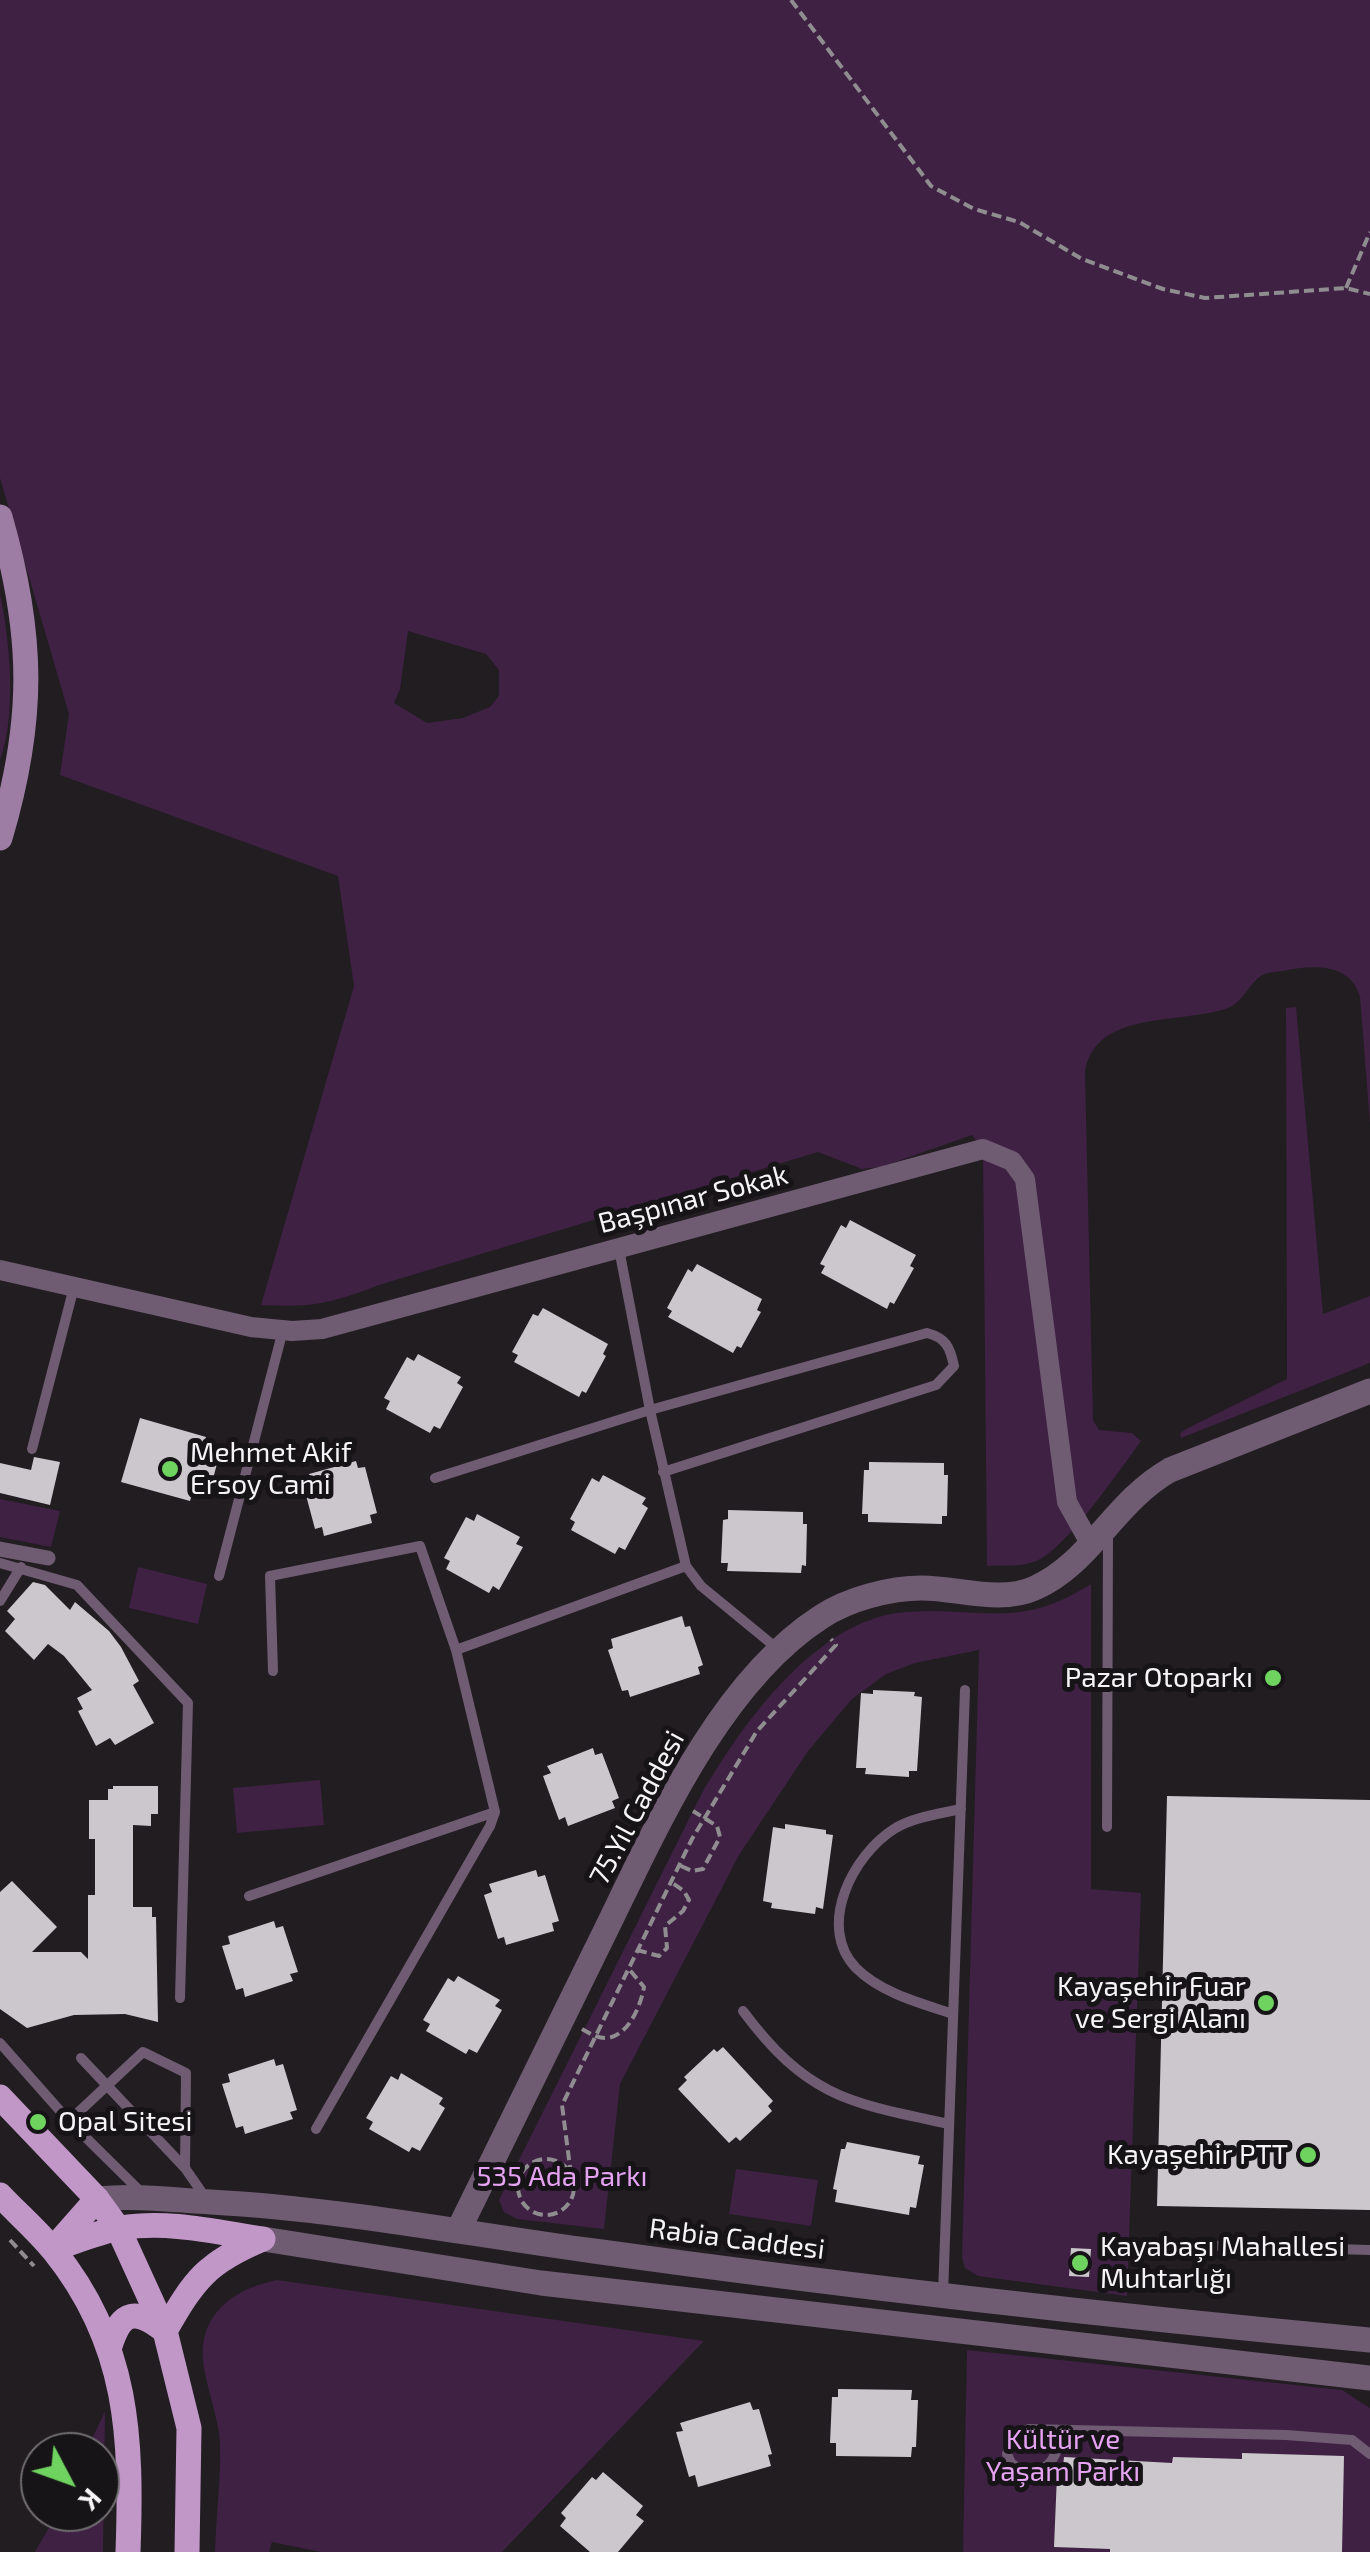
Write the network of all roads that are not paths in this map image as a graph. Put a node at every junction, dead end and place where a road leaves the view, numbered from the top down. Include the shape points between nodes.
1 (0, 518) edge
2 (0, 838) edge
3 (619, 1248) junction
4 (0, 1270) edge
5 (74, 1288) junction
6 (283, 1330) junction
7 (1370, 1390) edge
8 (650, 1410) junction
9 (32, 1449) dead end
10 (662, 1472) junction
11 (436, 1478) dead end
12 (1108, 1523) junction
13 (1091, 1545) junction
14 (0, 1549) edge
15 (48, 1558) dead end
16 (0, 1563) edge
17 (686, 1566) junction
18 (21, 1567) junction
19 (220, 1576) dead end
20 (0, 1601) edge
21 (456, 1650) junction
22 (780, 1651) junction
23 (273, 1672) dead end
24 (965, 1690) dead end
25 (960, 1809) junction
26 (495, 1812) junction
27 (1107, 1827) dead end
28 (249, 1896) dead end
29 (180, 1998) dead end
30 (743, 2011) dead end
31 (953, 2014) junction
32 (0, 2043) edge
33 (81, 2058) dead end
34 (108, 2086) junction
35 (0, 2097) edge
36 (69, 2121) junction
37 (949, 2124) junction
38 (316, 2129) dead end
39 (186, 2168) junction
40 (148, 2198) junction
41 (98, 2199) junction
42 (209, 2202) junction
43 (3, 2212) edge
44 (118, 2228) junction
45 (458, 2231) junction
46 (263, 2238) junction
47 (1153, 2244) dead end
48 (53, 2249) junction
49 (1370, 2250) edge
50 (943, 2295) junction
51 (165, 2331) junction
52 (1370, 2340) edge
53 (110, 2346) junction
54 (1370, 2378) edge
55 (1065, 2431) junction
56 (1370, 2454) edge
57 (128, 2552) edge
58 (186, 2552) edge

1 - 2 main road via 26,641 27,690 18,779
3 - 6 street, Başpınar Sokak via 322,1329
3 - 8 lane
3 - 13 street, Başpınar Sokak via 983,1149 1012,1161 1025,1179 1067,1502
4 - 5 street, Başpınar Sokak
5 - 6 street, Başpınar Sokak
5 - 9 lane
6 - 19 lane
7 - 12 street, 75.Yıl Caddesi via 1170,1470
8 - 10 lane
8 - 10 lane via 927,1333 951,1349 954,1366 936,1384
8 - 11 lane
10 - 17 lane
12 - 13 street, 75.Yıl Caddesi
12 - 27 lane
13 - 22 street, 75.Yıl Caddesi via 1024,1592 921,1588 844,1605
14 - 15 street
16 - 18 lane
17 - 21 lane
17 - 22 lane
18 - 20 lane
18 - 29 lane via 77,1585 188,1703
21 - 23 lane via 420,1546 270,1576
21 - 26 lane
22 - 45 street, 75.Yıl Caddesi via 712,1732 671,1799
24 - 25 lane
25 - 31 lane
25 - 31 lane via 897,1827 872,1845 844,1895 838,1925 843,1949 872,1980
26 - 28 lane
26 - 38 lane
30 - 37 lane via 778,2056 812,2083 870,2106
31 - 37 lane
32 - 36 lane
33 - 34 lane
34 - 36 lane
34 - 39 lane
34 - 39 lane via 143,2052 186,2073
35 - 41 main road
36 - 40 lane
37 - 50 lane
39 - 42 lane
40 - 41 street, Rabia Caddesi
40 - 42 street, Rabia Caddesi
41 - 44 main road
41 - 48 main road
42 - 45 street, Rabia Caddesi
43 - 48 main road
44 - 46 main road via 183,2227
44 - 48 main road
44 - 51 main road
45 - 50 street, Rabia Caddesi
46 - 51 main road via 226,2254 199,2276
46 - 54 street via 541,2283
47 - 49 lane
48 - 53 main road
50 - 52 street, Rabia Caddesi
51 - 53 main road via 146,2316 125,2318
51 - 58 main road via 189,2428
53 - 57 main road via 130,2441
55 - 55 lane via 1029,2429 1018,2435 1007,2454 1011,2464 1026,2474 1042,2472
55 - 56 lane via 1352,2440

